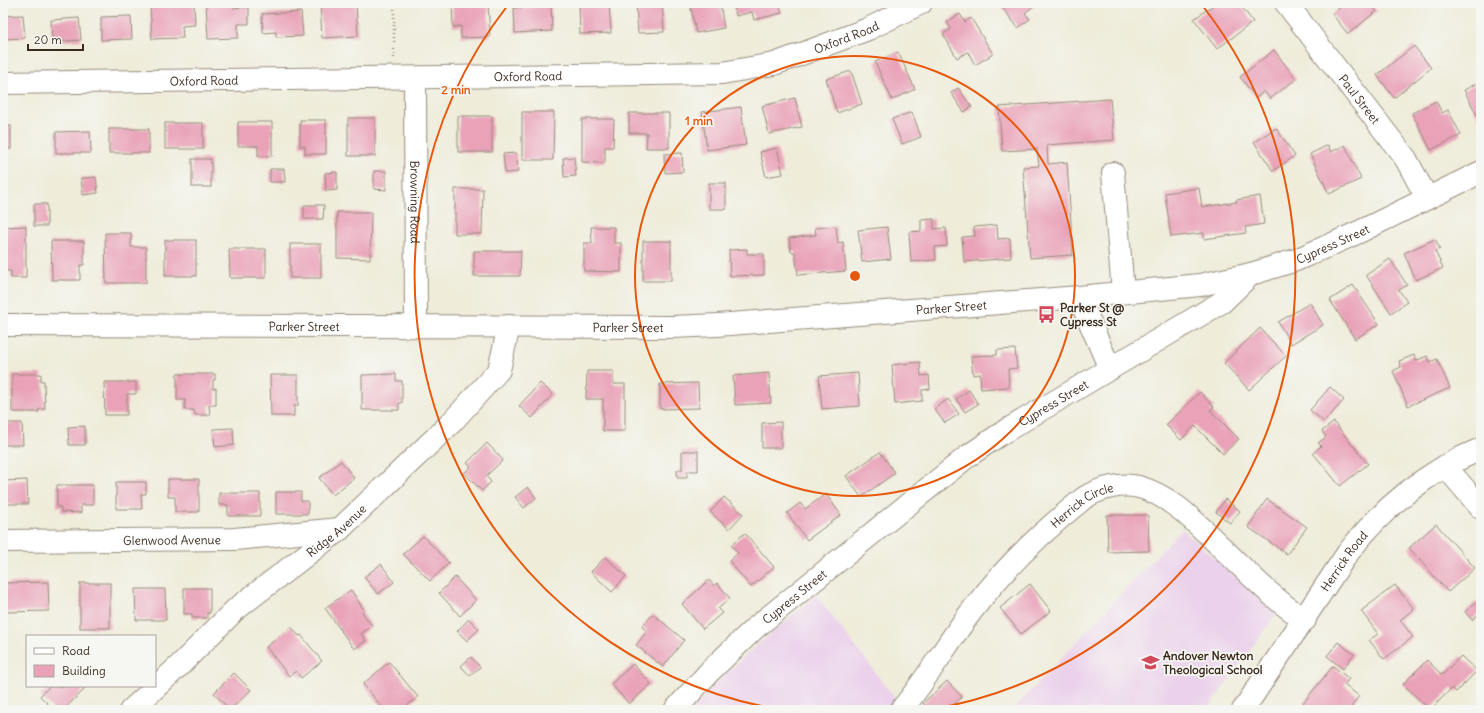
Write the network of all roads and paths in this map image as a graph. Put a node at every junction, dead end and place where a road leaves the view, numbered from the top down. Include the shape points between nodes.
1 (394, 3) edge
2 (921, 3) edge
3 (1286, 3) edge
4 (404, 78) junction
5 (3, 83) edge
6 (1481, 172) edge
7 (1113, 173) dead end
8 (1427, 198) junction
9 (1251, 274) junction
10 (1123, 292) junction
11 (1079, 297) junction
12 (3, 325) edge
13 (416, 326) junction
14 (509, 326) junction
15 (1110, 369) junction
16 (1481, 448) edge
17 (1445, 466) junction
18 (1481, 508) edge
19 (340, 529) junction
20 (3, 541) edge
21 (1305, 620) junction
22 (156, 687) edge
23 (156, 687) edge
24 (130, 710) edge
25 (675, 710) edge
26 (901, 710) edge
27 (1243, 710) edge

1 - 4 path
2 - 4 street, Oxford Road via 868,29 774,64 722,73
3 - 8 street, Paul Street via 1406,160
4 - 5 street, Oxford Road
4 - 13 street, Browning Road
6 - 8 street, Cypress Street
7 - 10 street
8 - 9 street, Cypress Street via 1296,260
9 - 10 street, Parker Street via 1200,285
9 - 15 street, Cypress Street via 1222,302
10 - 11 street, Parker Street
11 - 14 street, Parker Street via 717,325
11 - 15 street
12 - 13 street, Parker Street
13 - 14 street, Parker Street
14 - 19 street, Ridge Avenue via 499,370 451,423
15 - 25 street, Cypress Street via 985,444 934,482 739,643
16 - 17 street, Herrick Road
17 - 18 street
17 - 21 street, Herrick Road via 1393,504 1362,534
19 - 20 street, Glenwood Avenue via 235,539
19 - 22 street, Ridge Avenue via 235,610
21 - 26 street, Herrick Circle via 1266,591 1190,517 1168,501 1139,488 1118,486 1092,493 1084,498 1032,542 973,609
21 - 27 street, Herrick Road
23 - 24 street, Ridge Avenue

